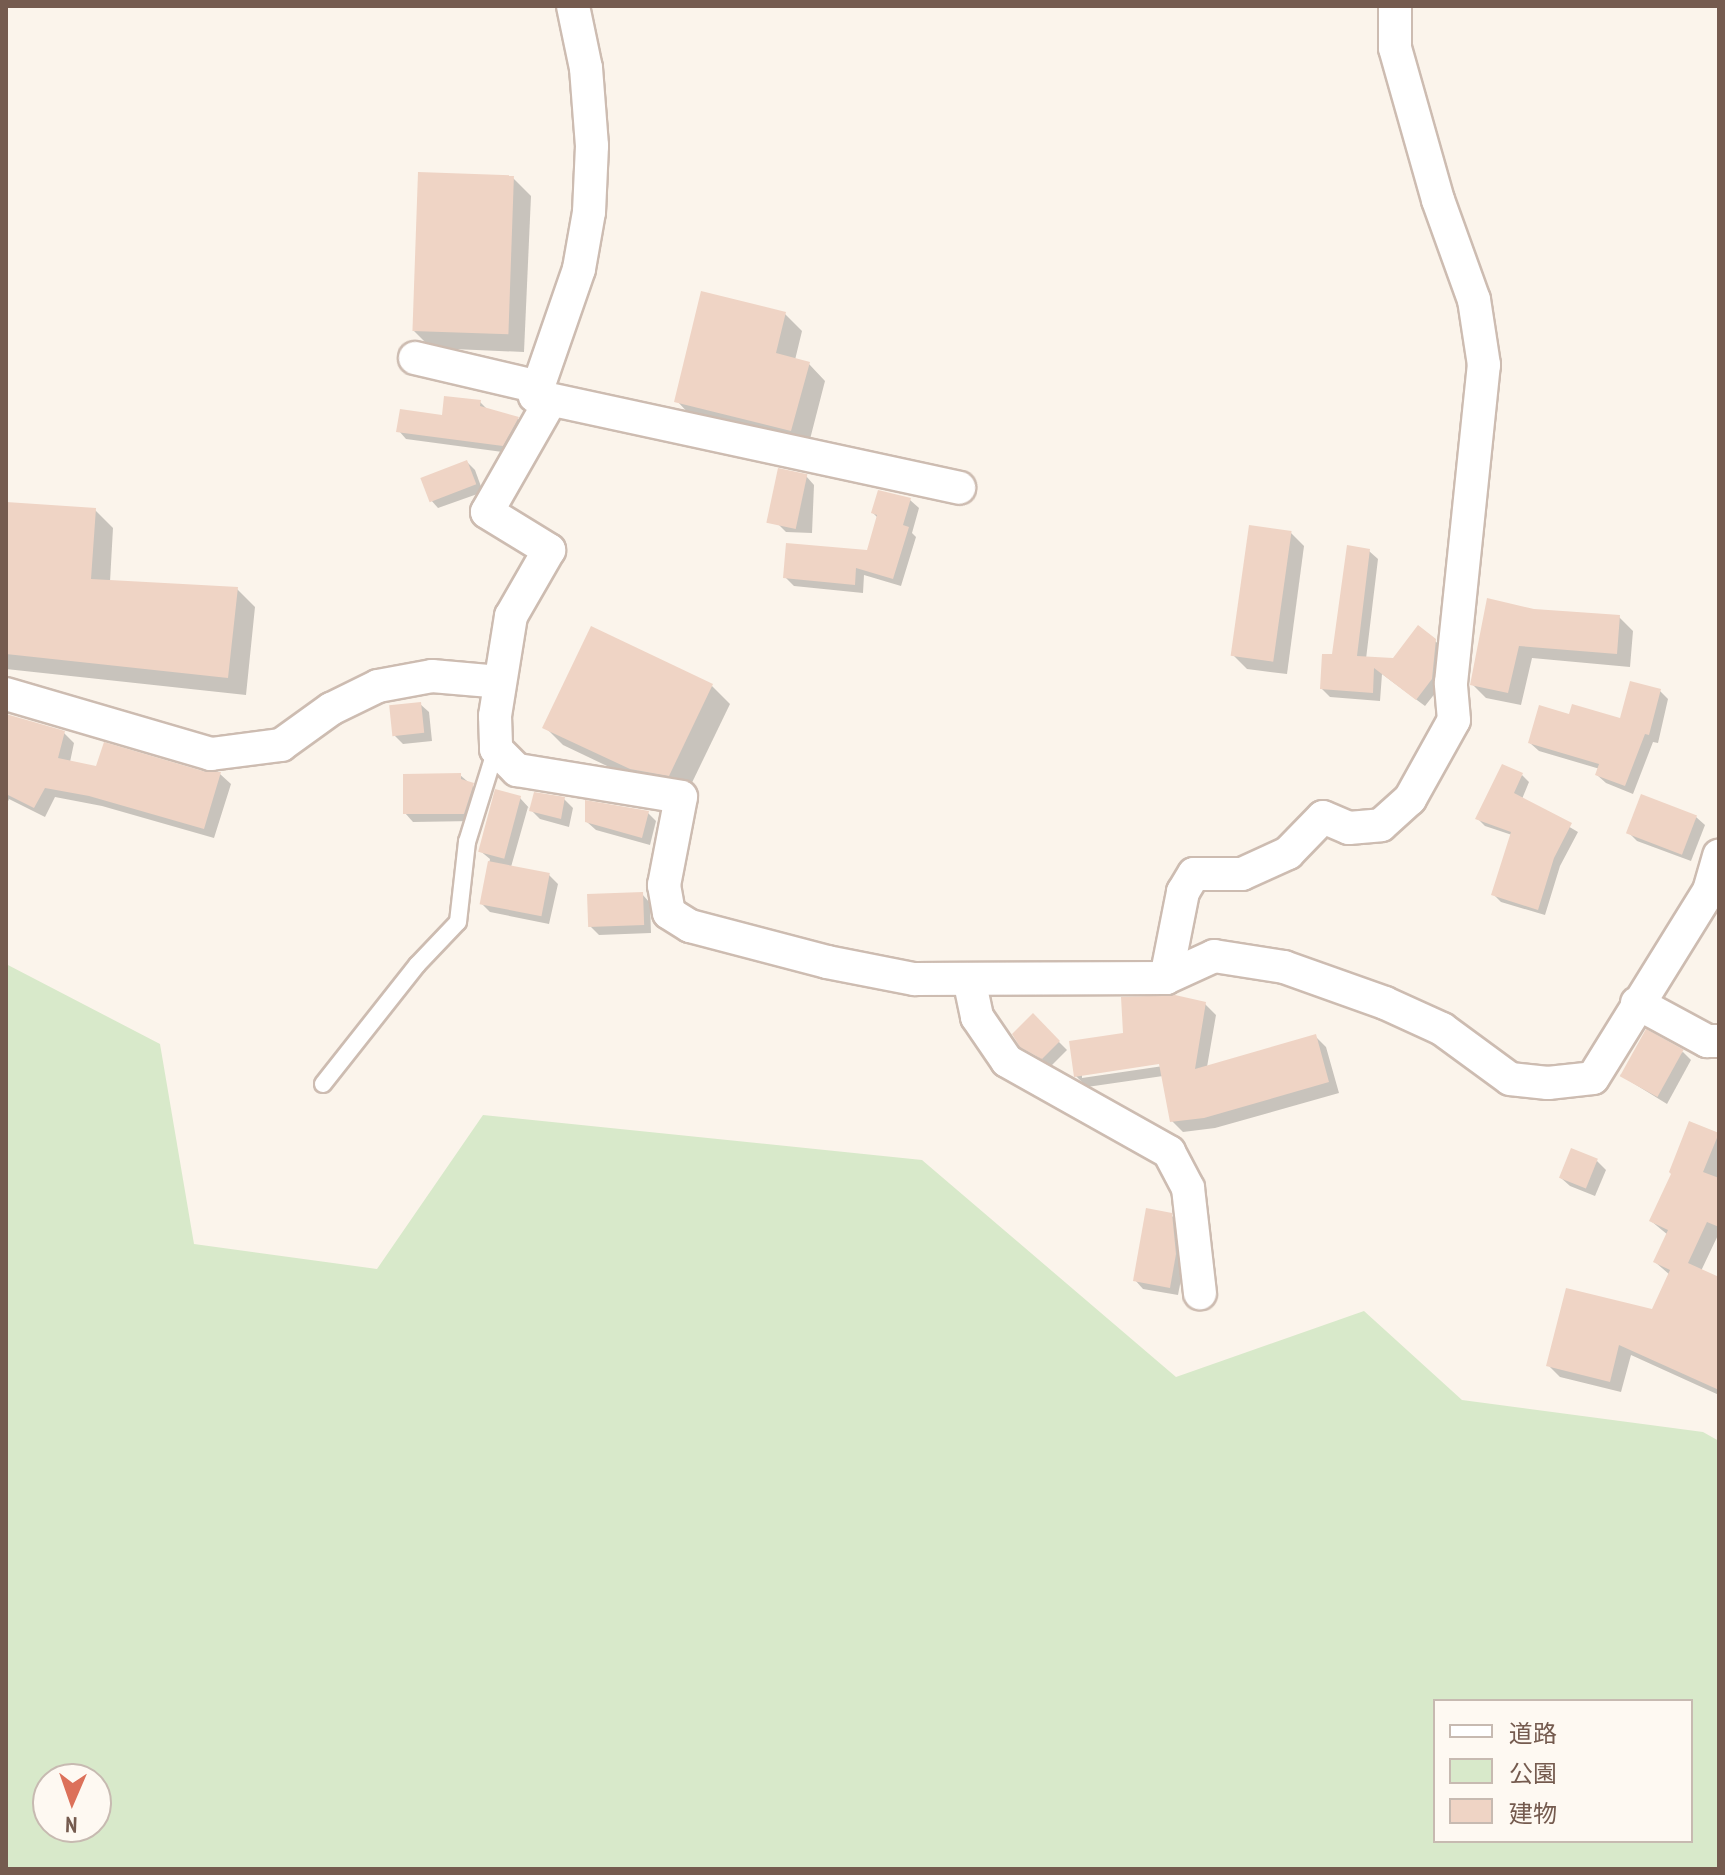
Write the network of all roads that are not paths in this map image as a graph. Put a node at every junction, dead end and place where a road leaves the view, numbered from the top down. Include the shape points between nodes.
1 (573, 6) edge
2 (1395, 6) edge
3 (415, 358) dead end
4 (537, 391) junction
5 (959, 488) dead end
6 (500, 682) junction
7 (6, 694) edge
8 (496, 749) junction
9 (1719, 855) edge
10 (1166, 978) junction
11 (969, 979) junction
12 (1637, 1003) junction
13 (1719, 1041) edge
14 (323, 1084) dead end
15 (1200, 1293) dead end

1 - 4 street via 586,68 592,146 589,212 579,269
2 - 10 street via 1395,48 1438,200 1474,300 1484,365 1451,683 1454,720 1410,799 1381,825 1349,828 1323,817 1288,853 1242,874 1194,874 1183,892
3 - 4 street
4 - 5 street
4 - 6 street via 548,405 487,512 549,550 511,616
6 - 7 street via 432,676 378,686 331,709 281,745 211,754
6 - 8 street
8 - 11 street via 517,770 681,797 664,885 669,913 690,926 914,979
8 - 14 lane via 467,842 458,922
9 - 12 street via 1709,891
10 - 11 street
10 - 12 street via 1214,956 1284,967 1442,1029 1510,1079 1548,1083 1593,1078
11 - 15 street via 977,1017 1007,1061 1169,1152 1188,1188
12 - 13 street via 1707,1041

